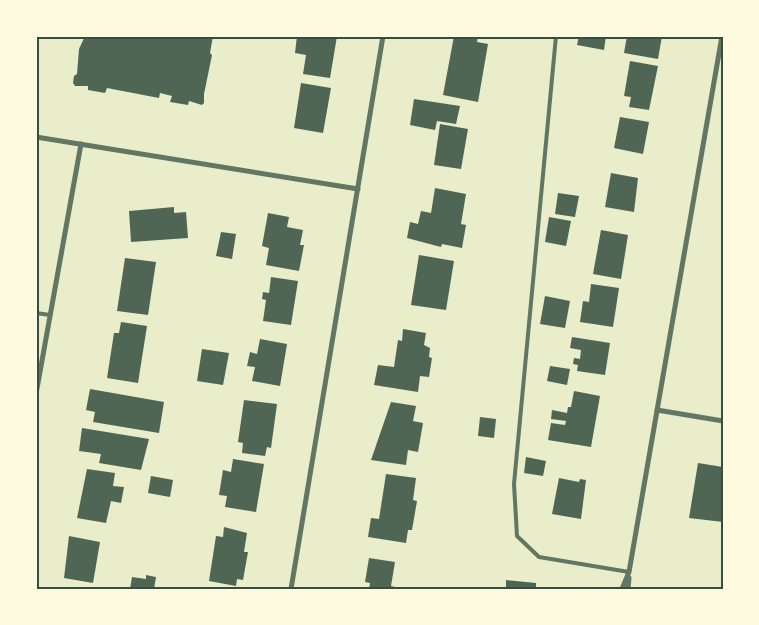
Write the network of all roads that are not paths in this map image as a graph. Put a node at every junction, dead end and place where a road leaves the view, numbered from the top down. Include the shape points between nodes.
1 (383, 36) edge
2 (556, 36) edge
3 (722, 36) edge
4 (36, 137) edge
5 (81, 144) junction
6 (358, 189) junction
7 (36, 313) edge
8 (50, 315) junction
9 (36, 394) edge
10 (657, 410) junction
11 (723, 420) edge
12 (629, 572) junction
13 (291, 589) edge
14 (622, 589) edge
15 (628, 589) edge

1 - 6 street
2 - 12 lane via 514,484 517,536 539,557
3 - 10 street
4 - 5 street
5 - 6 street
5 - 8 street
6 - 13 street
7 - 8 lane
8 - 9 street
10 - 11 street
10 - 12 street
12 - 14 street
12 - 15 street

